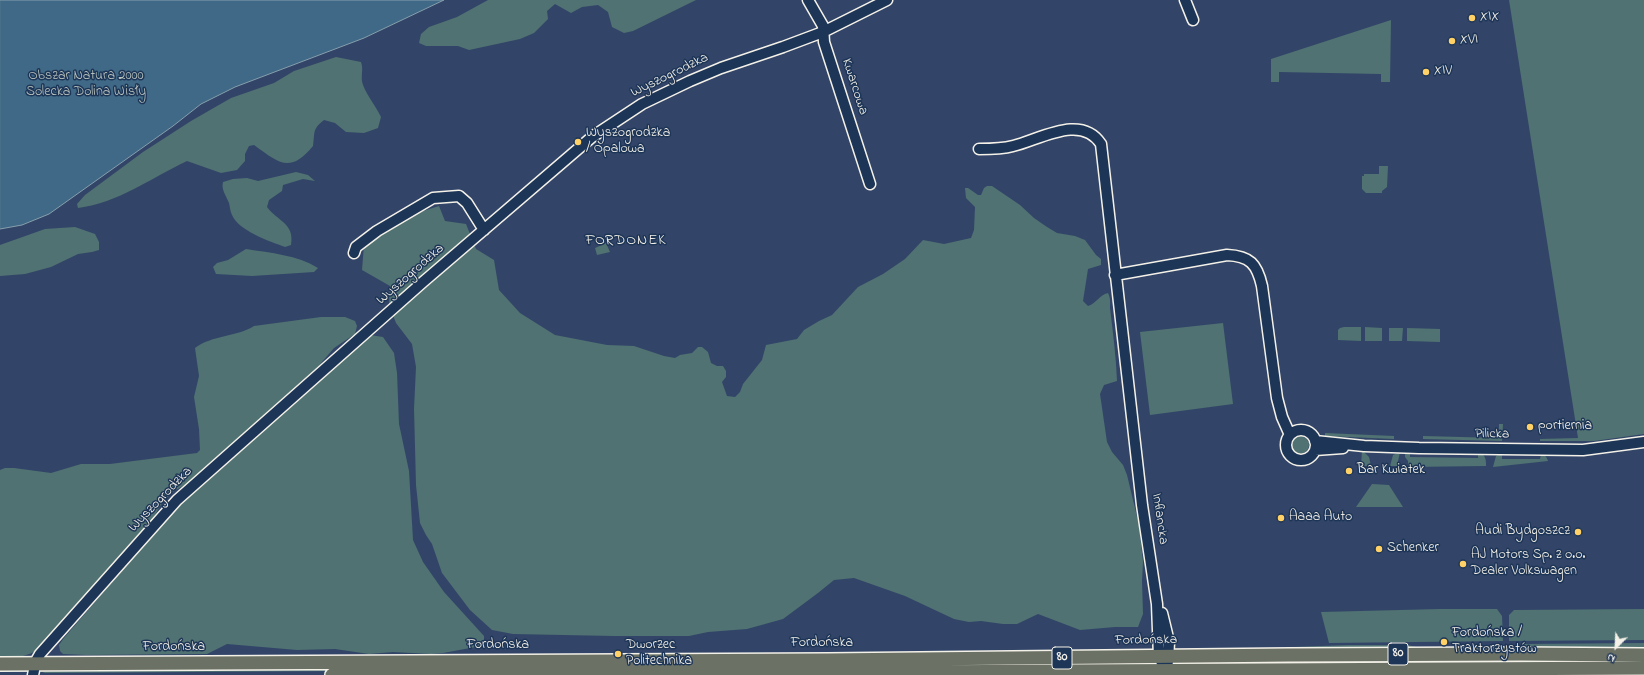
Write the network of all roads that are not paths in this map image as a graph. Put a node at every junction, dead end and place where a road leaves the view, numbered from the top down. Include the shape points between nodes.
1 (808, 0) edge
2 (887, 0) edge
3 (1185, 0) edge
4 (1193, 20) dead end
5 (823, 32) junction
6 (979, 149) dead end
7 (872, 182) dead end
8 (484, 230) junction
9 (354, 253) dead end
10 (1115, 275) junction
11 (1293, 433) junction
12 (1644, 442) edge
13 (1315, 445) junction
14 (1157, 604) junction
15 (1169, 642) junction
16 (1507, 654) junction
17 (1644, 655) edge
18 (1187, 656) junction
19 (1164, 657) junction
20 (0, 664) edge
21 (903, 665) junction
22 (1644, 668) edge
23 (34, 670) edge
24 (1166, 671) junction
25 (689, 672) edge
26 (1280, 672) edge
27 (1507, 672) edge
28 (713, 674) edge
29 (332, 675) edge

1 - 5 street, Kwarcowa via 823,26
2 - 5 street, Wyszogrodzka
3 - 4 street
5 - 7 street, Kwarcowa via 824,42
5 - 8 street, Wyszogrodzka via 705,74 642,104 579,147
6 - 10 street, Inflancka via 1014,146 1069,129 1086,132 1097,138 1103,151
8 - 9 street via 467,203 459,196 433,198 377,231 356,248
8 - 23 street, Wyszogrodzka via 177,500 40,654
10 - 11 street via 1227,255 1248,259 1258,271 1262,286 1277,398 1282,417
10 - 14 street, Inflancka
11 - 13 street via 1306,431 1313,436
11 - 13 street via 1286,446 1293,458 1298,460 1312,456
12 - 13 street, Pilicka via 1583,450
14 - 15 street, Inflancka via 1162,613
14 - 19 street, Inflancka
15 - 18 street
15 - 19 street, Inflancka
16 - 17 main road, Fordońska / 80
16 - 18 main road, Fordońska / 80
16 - 27 street
18 - 19 main road, Fordońska / 80
19 - 21 main road, Fordońska / 80 via 919,659
19 - 24 street
20 - 23 main road, Fordońska / 80
21 - 24 main road, Fordońska / 80 via 917,672
21 - 25 main road, Fordońska / 80
21 - 28 main road, Fordońska / 80
22 - 27 main road, Fordońska / 80
23 - 25 main road, Fordońska / 80
24 - 26 main road, Fordońska / 80
25 - 28 main road, Fordońska / 80
25 - 29 main road, Fordońska / 80
26 - 27 main road, Fordońska / 80

